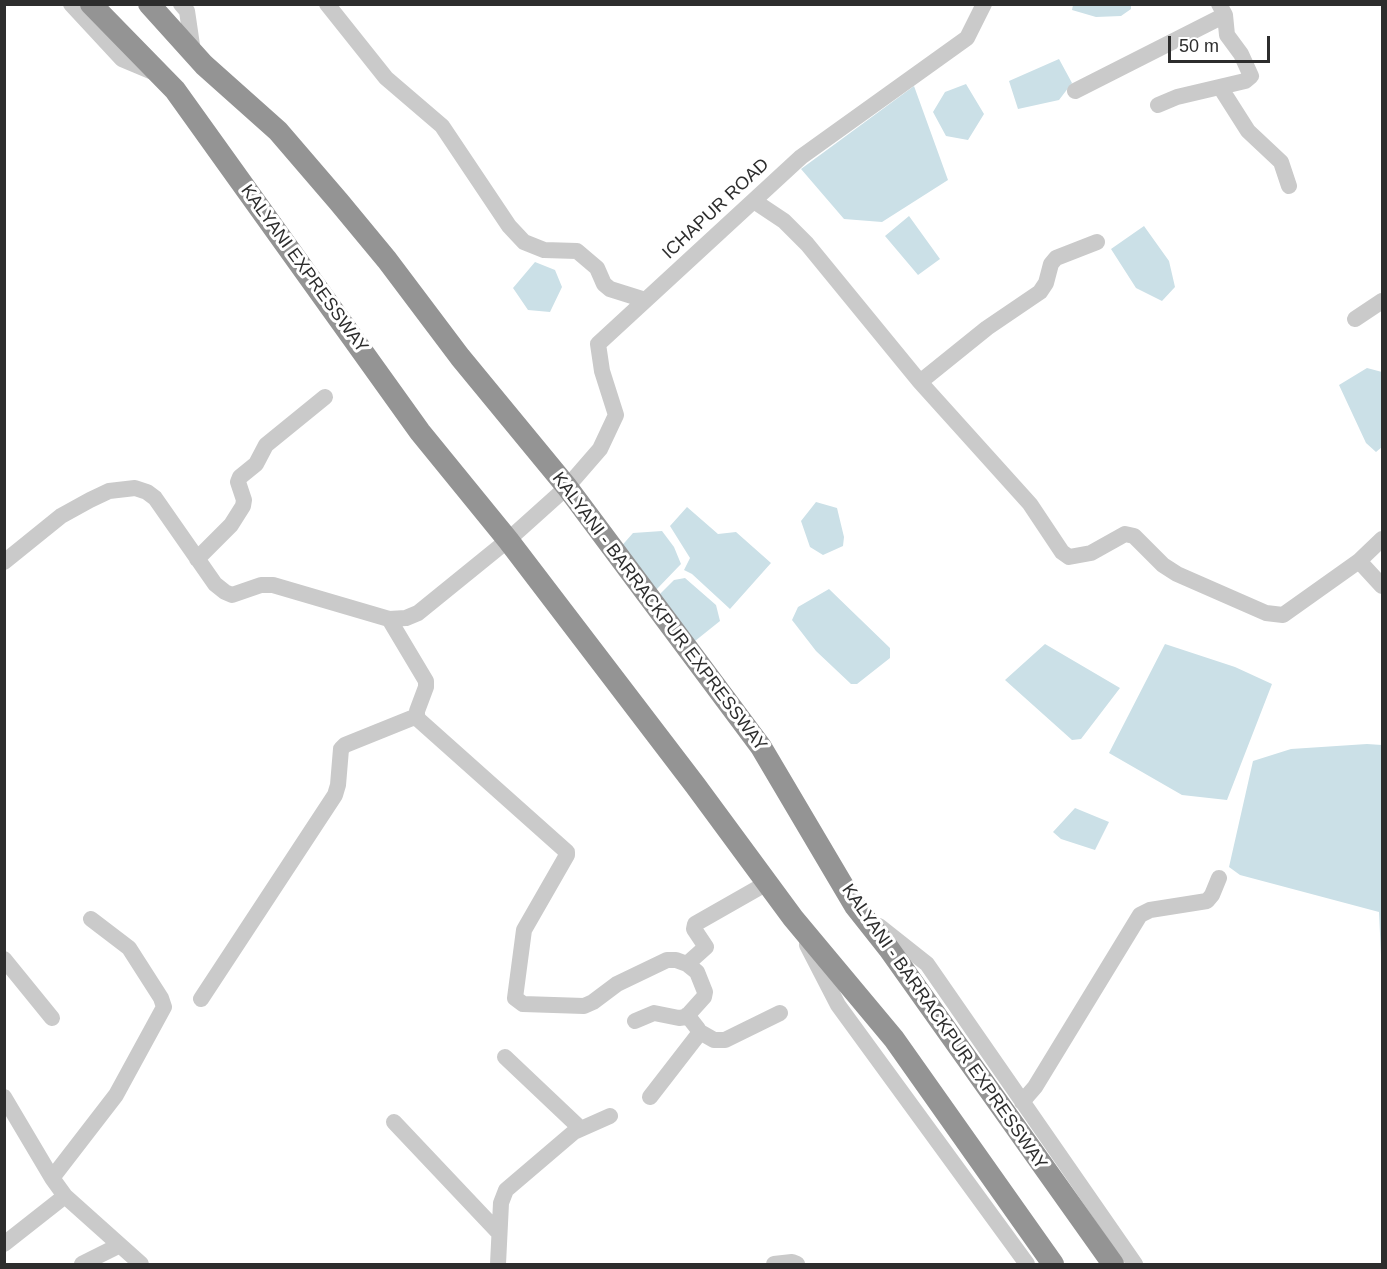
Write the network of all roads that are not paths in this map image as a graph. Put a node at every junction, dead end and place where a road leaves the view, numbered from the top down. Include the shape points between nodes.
1 (71, 4) edge
2 (91, 4) edge
3 (149, 4) edge
4 (181, 4) edge
5 (327, 4) edge
6 (984, 4) edge
7 (1222, 10) edge
8 (193, 52) junction
9 (160, 74) junction
10 (1220, 87) junction
11 (1075, 91) dead end
12 (1158, 105) dead end
13 (1289, 186) dead end
14 (754, 201) junction
15 (1097, 242) dead end
16 (645, 300) junction
17 (1383, 301) edge
18 (1354, 319) dead end
19 (920, 382) junction
20 (325, 397) dead end
21 (567, 486) junction
22 (1383, 539) edge
23 (508, 540) junction
24 (197, 559) junction
25 (1359, 561) junction
26 (4, 562) edge
27 (1383, 586) edge
28 (389, 619) junction
29 (417, 716) junction
30 (1219, 878) dead end
31 (767, 883) junction
32 (855, 906) junction
33 (793, 918) junction
34 (91, 919) dead end
35 (4, 959) edge
36 (687, 964) junction
37 (201, 999) dead end
38 (780, 1013) dead end
39 (687, 1015) junction
40 (52, 1018) dead end
41 (635, 1021) dead end
42 (699, 1032) junction
43 (505, 1057) dead end
44 (4, 1097) edge
45 (650, 1097) dead end
46 (1022, 1102) junction
47 (610, 1116) dead end
48 (394, 1122) dead end
49 (580, 1128) junction
50 (51, 1178) junction
51 (65, 1196) junction
52 (499, 1233) junction
53 (4, 1244) edge
54 (120, 1245) junction
55 (82, 1264) edge
56 (141, 1264) edge
57 (498, 1264) edge
58 (774, 1264) edge
59 (797, 1264) edge
60 (1027, 1264) edge
61 (1053, 1264) edge
62 (1113, 1264) edge
63 (1135, 1264) edge

1 - 9 street via 122,59
2 - 9 highway, KALYANI EXPRESSWAY
3 - 8 highway, KALYANI - BARRACKPUR EXPRESSWAY
4 - 8 street via 187,11
5 - 16 street via 386,78 442,126 509,226 524,242 543,250 577,251 597,268 609,289
6 - 14 street, ICHAPUR ROAD via 967,38 801,157
7 - 10 street via 1227,35 1251,73 1245,81
7 - 11 street
8 - 21 highway, KALYANI - BARRACKPUR EXPRESSWAY via 278,131 387,260 460,357
9 - 23 highway, KALYANI EXPRESSWAY via 420,432
10 - 12 street
10 - 13 street via 1253,137 1281,162
14 - 16 street, ICHAPUR ROAD
14 - 19 street via 802,239
15 - 19 street via 1056,258 1040,292
16 - 21 street, ICHAPUR ROAD via 598,345 616,415 600,449
17 - 18 street
19 - 25 street via 1019,490 1069,557 1091,554 1125,534 1134,536 1163,566 1177,574 1275,616 1283,615
20 - 24 street via 266,445 256,464 240,477 243,506 231,525
21 - 23 street
21 - 32 highway, KALYANI - BARRACKPUR EXPRESSWAY via 761,747
22 - 25 street
23 - 28 street via 418,613
23 - 31 highway
24 - 26 street via 155,498 135,488 109,491 61,516
24 - 28 street via 215,584 232,595 273,585
25 - 27 street
28 - 29 street via 426,681
29 - 36 street via 567,852 524,930 515,998 518,1002 584,1006 616,984 667,960
29 - 37 street via 341,749 335,795
30 - 46 street via 1207,901 1140,915
31 - 33 highway
31 - 36 street via 695,924 694,929 706,947
32 - 46 street via 927,964
32 - 62 highway, KALYANI - BARRACKPUR EXPRESSWAY
33 - 60 street via 838,1005
33 - 61 highway via 894,1039
34 - 50 street via 129,948 164,1007 112,1101
35 - 40 street
36 - 39 street via 697,972 705,992 701,1002
38 - 42 street via 725,1040 714,1040
39 - 41 street via 679,1018 654,1013
39 - 42 street
42 - 45 street
43 - 49 street
44 - 50 street
46 - 63 street
47 - 49 street
48 - 52 street
49 - 52 street via 506,1190
50 - 51 street
51 - 53 street
51 - 54 street
52 - 57 street
54 - 55 street
54 - 56 street
58 - 59 street

